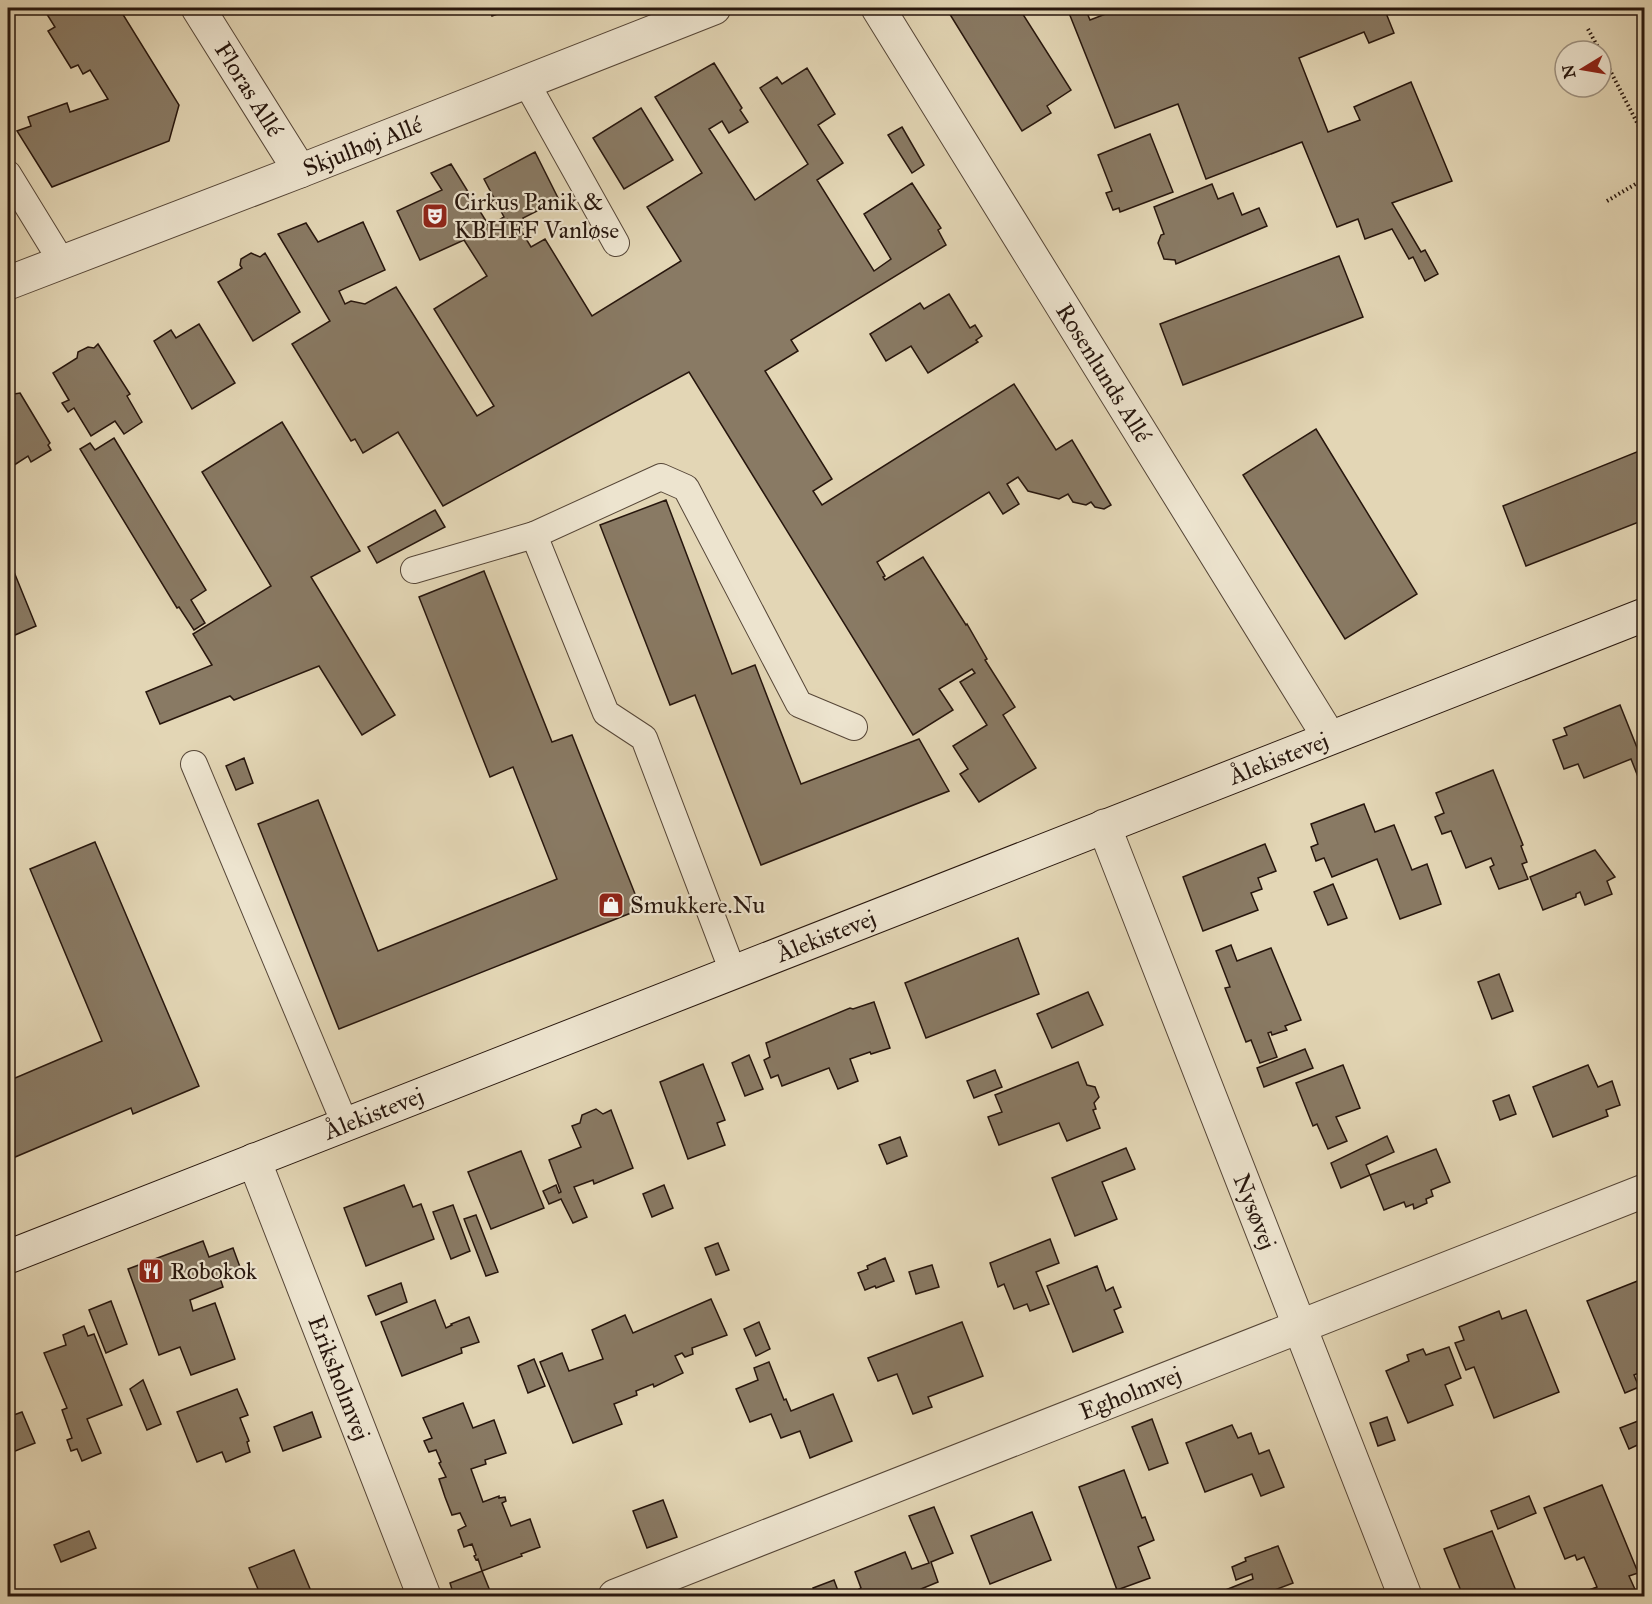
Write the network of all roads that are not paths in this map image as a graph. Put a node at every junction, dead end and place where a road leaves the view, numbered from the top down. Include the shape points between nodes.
1 (198, 8) edge
2 (714, 8) edge
3 (878, 8) edge
4 (526, 82) junction
5 (300, 171) junction
6 (8, 174) edge
7 (616, 243) dead end
8 (63, 262) junction
9 (8, 283) edge
10 (534, 535) junction
11 (414, 570) dead end
12 (1644, 615) edge
13 (854, 727) dead end
14 (1329, 738) junction
15 (194, 764) dead end
16 (1104, 826) junction
17 (733, 972) junction
18 (345, 1124) junction
19 (254, 1160) junction
20 (1644, 1191) edge
21 (8, 1257) edge
22 (1300, 1328) junction
23 (424, 1596) edge
24 (615, 1596) edge
25 (1405, 1596) edge

1 - 5 street, Floras Allé
2 - 4 street, Skjulhøj Allé
3 - 14 street, Rosenlunds Allé
4 - 5 street, Skjulhøj Allé
4 - 7 lane
5 - 8 street, Skjulhøj Allé
6 - 8 lane
8 - 9 street, Skjulhøj Allé
10 - 11 lane
10 - 13 lane via 661,477 686,488 799,704
10 - 17 lane via 606,713 644,738
12 - 14 street, Ålekistevej
14 - 16 street, Ålekistevej
15 - 18 lane
16 - 17 street, Ålekistevej
16 - 22 street, Nysøvej
17 - 18 street, Ålekistevej
18 - 19 street, Ålekistevej
19 - 21 street, Ålekistevej
19 - 23 street, Eriksholmvej
20 - 22 street, Egholmvej
22 - 24 street, Egholmvej
22 - 25 street, Nysøvej

